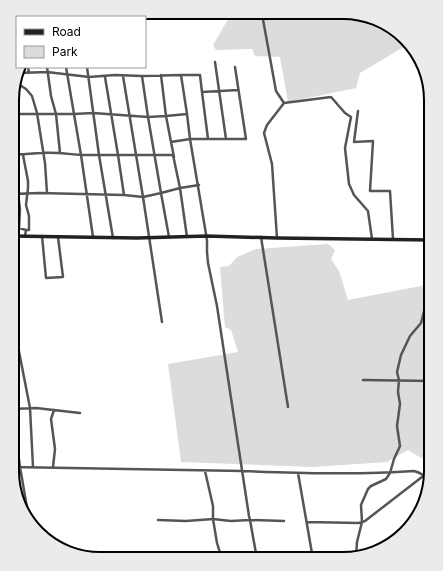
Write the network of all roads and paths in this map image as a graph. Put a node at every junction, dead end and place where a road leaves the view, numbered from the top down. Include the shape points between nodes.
1 (263, 19) edge
2 (215, 62) dead end
3 (235, 67) dead end
4 (28, 68) edge
5 (47, 68) edge
6 (66, 68) edge
7 (87, 68) edge
8 (47, 72) junction
9 (23, 73) edge
10 (29, 73) junction
11 (67, 74) junction
12 (181, 75) junction
13 (123, 76) junction
14 (142, 76) junction
15 (161, 76) junction
16 (88, 77) junction
17 (105, 77) junction
18 (21, 86) edge
19 (238, 90) junction
20 (220, 91) junction
21 (202, 92) junction
22 (284, 103) junction
23 (358, 111) dead end
24 (37, 113) junction
25 (19, 114) edge
26 (56, 114) junction
27 (74, 114) junction
28 (93, 114) junction
29 (187, 114) junction
30 (110, 115) junction
31 (130, 116) junction
32 (166, 116) junction
33 (148, 117) junction
34 (190, 139) junction
35 (208, 139) junction
36 (226, 139) junction
37 (171, 142) junction
38 (43, 153) junction
39 (60, 153) junction
40 (99, 154) junction
41 (19, 155) edge
42 (23, 155) junction
43 (81, 155) junction
44 (118, 155) junction
45 (136, 155) junction
46 (155, 156) junction
47 (199, 186) junction
48 (180, 188) junction
49 (47, 193) junction
50 (161, 193) junction
51 (19, 194) edge
52 (27, 194) junction
53 (86, 194) junction
54 (106, 194) junction
55 (124, 195) junction
56 (143, 197) junction
57 (19, 201) edge
58 (19, 228) edge
59 (19, 228) edge
60 (26, 230) junction
61 (19, 236) edge
62 (25, 236) junction
63 (42, 236) junction
64 (58, 236) junction
65 (207, 236) junction
66 (94, 237) junction
67 (169, 237) junction
68 (187, 237) junction
69 (261, 237) junction
70 (113, 238) junction
71 (149, 238) junction
72 (277, 238) junction
73 (372, 239) junction
74 (393, 239) junction
75 (424, 240) edge
76 (424, 312) edge
77 (162, 322) dead end
78 (19, 351) edge
79 (363, 380) dead end
80 (399, 380) junction
81 (424, 381) edge
82 (288, 407) dead end
83 (30, 408) junction
84 (19, 409) edge
85 (54, 410) junction
86 (80, 413) dead end
87 (19, 460) edge
88 (20, 467) junction
89 (33, 467) junction
90 (53, 467) junction
91 (205, 471) junction
92 (242, 472) junction
93 (298, 473) junction
94 (390, 473) junction
95 (424, 476) joint
96 (26, 504) edge
97 (213, 518) junction
98 (158, 520) dead end
99 (250, 520) junction
100 (284, 520) dead end
101 (307, 522) junction
102 (362, 522) junction
103 (356, 551) edge
104 (220, 552) edge
105 (256, 552) edge
106 (312, 552) edge

1 - 22 street via 276,91
2 - 20 street
3 - 19 street
4 - 10 street
5 - 8 street
6 - 11 street
7 - 16 street
8 - 10 street
8 - 11 street
8 - 26 street
9 - 10 street
11 - 16 street
11 - 27 street
12 - 15 street
12 - 21 street via 200,75
12 - 29 street
13 - 14 street
13 - 17 street
13 - 31 street
14 - 15 street
14 - 33 street
15 - 32 street
16 - 17 street
16 - 28 street
17 - 30 street
18 - 24 street via 32,96
19 - 20 street
19 - 36 street via 246,138
20 - 21 street
20 - 36 street
21 - 35 street
22 - 72 street via 264,133 272,164
22 - 73 street via 331,97 345,114 351,117 345,148 349,184 354,196 368,211
23 - 74 street via 354,142 373,141 370,192 390,191
24 - 25 street
24 - 26 street
24 - 38 street
26 - 27 street
26 - 39 street
27 - 28 street
27 - 43 street
28 - 30 street
28 - 40 street
29 - 32 street
29 - 34 street
30 - 31 street
30 - 44 street
31 - 33 street
31 - 45 street
32 - 33 street
32 - 37 street
33 - 46 street
34 - 35 street
34 - 37 street
34 - 47 street
35 - 36 street
37 - 48 street
38 - 39 street
38 - 42 street
38 - 49 street
39 - 43 street
40 - 43 street
40 - 44 street
40 - 54 street
41 - 42 street
42 - 52 street via 28,180
43 - 53 street
44 - 45 street
44 - 55 street
45 - 46 street
45 - 56 street
46 - 48 street via 173,155
46 - 50 street
47 - 48 street
47 - 65 street
48 - 50 street
48 - 68 street
49 - 52 street
49 - 53 street
50 - 56 street
50 - 67 street
51 - 52 street
52 - 60 street via 29,230
53 - 54 street
53 - 66 street
54 - 55 street
54 - 70 street
55 - 56 street
56 - 71 street
57 - 59 street
58 - 60 street
60 - 62 street
61 - 62 street
62 - 63 street
63 - 64 street
63 - 64 street via 46,278 63,278
64 - 66 street
65 - 68 street
65 - 69 street
65 - 92 street via 208,263
66 - 70 street
67 - 68 street
67 - 71 street
69 - 72 street
69 - 82 street
70 - 71 street
71 - 77 street
72 - 73 street
73 - 74 street
74 - 75 street
76 - 80 street via 421,323 410,336 401,355 397,372
78 - 83 street
79 - 80 street
80 - 81 street
80 - 94 street via 400,404 397,426 400,446
83 - 84 street
83 - 85 street
83 - 89 street
85 - 86 street
85 - 90 street
87 - 88 street
88 - 89 street
88 - 96 street
89 - 90 street
90 - 91 street
91 - 92 street
91 - 97 street via 213,506
92 - 93 street
92 - 99 street
93 - 94 street
93 - 101 street
94 - 95 street via 414,472
94 - 102 street via 386,479 368,489 361,505
95 - 102 street
97 - 98 street
97 - 99 street
97 - 104 street
99 - 100 street
99 - 105 street
101 - 102 street
101 - 106 street
102 - 103 street

